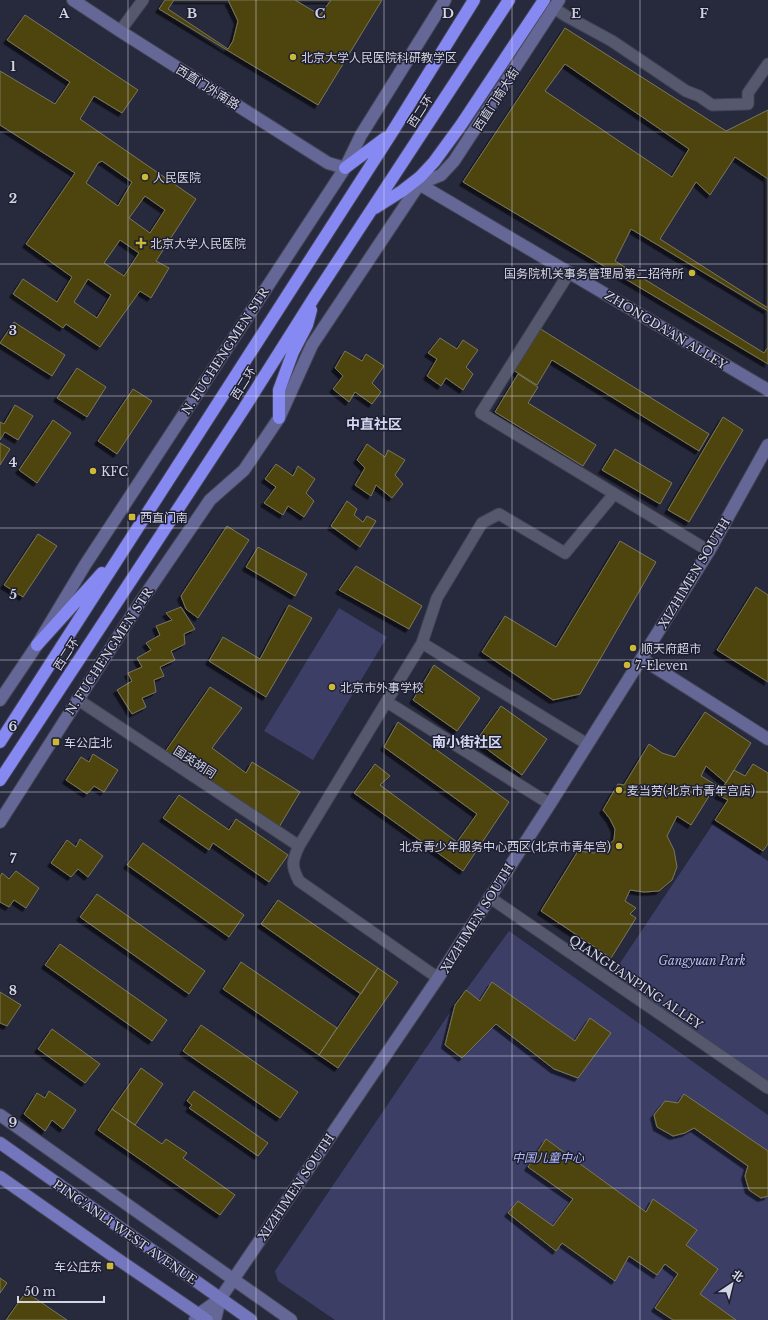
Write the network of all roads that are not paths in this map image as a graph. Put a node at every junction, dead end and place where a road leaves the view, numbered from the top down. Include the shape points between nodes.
1 (73, 0) edge
2 (143, 0) edge
3 (445, 0) edge
4 (474, 0) edge
5 (509, 0) edge
6 (544, 0) edge
7 (557, 4) edge
8 (120, 31) junction
9 (768, 64) edge
10 (391, 134) junction
11 (434, 162) junction
12 (345, 168) junction
13 (419, 184) junction
14 (407, 187) junction
15 (369, 215) junction
16 (569, 273) junction
17 (315, 296) junction
18 (768, 390) edge
19 (279, 418) junction
20 (768, 445) edge
21 (614, 494) junction
22 (127, 545) junction
23 (709, 551) junction
24 (422, 643) junction
25 (37, 645) junction
26 (642, 659) junction
27 (77, 699) junction
28 (0, 700) edge
29 (386, 702) junction
30 (768, 739) edge
31 (0, 742) edge
32 (587, 744) junction
33 (0, 780) edge
34 (550, 804) junction
35 (0, 822) edge
36 (299, 846) junction
37 (489, 897) junction
38 (438, 978) junction
39 (768, 1088) edge
40 (0, 1114) edge
41 (0, 1143) edge
42 (0, 1177) edge
43 (233, 1280) junction
44 (220, 1299) junction
45 (200, 1318) edge
46 (215, 1320) edge
47 (251, 1320) edge
48 (291, 1320) edge

1 - 8 street, 西直门外南路
2 - 8 street
3 - 12 street, N. FUCHENGMEN STR via 361,135
4 - 10 highway, 西二环
5 - 15 highway, 西二环
6 - 11 highway
7 - 9 street via 566,16 612,41 686,91 712,105 748,104 748,93
7 - 13 street, 西直门南大街 via 454,161 439,176
8 - 12 street, 西直门外南路 via 328,163
10 - 12 highway
10 - 22 highway, 西二环
11 - 13 street, N. FUCHENGMEN STR
11 - 14 highway
12 - 25 street, N. FUCHENGMEN STR via 85,565
13 - 14 highway via 414,183
13 - 16 street, ZHONGDA'AN ALLEY
13 - 19 street, N. FUCHENGMEN STR via 312,345
14 - 15 highway via 376,207
15 - 17 highway, 西二环
16 - 18 street, ZHONGDA'AN ALLEY
16 - 21 street via 482,413
17 - 19 highway via 279,390
17 - 33 highway, 西二环
19 - 27 street, N. FUCHENGMEN STR via 244,470 210,500
20 - 23 street, XIZHIMEN SOUTH
21 - 23 street
21 - 24 street via 565,553 499,514 482,523 437,598
22 - 25 highway
22 - 31 highway, 西二环
23 - 26 street, XIZHIMEN SOUTH
24 - 29 street
24 - 32 street
25 - 28 street, N. FUCHENGMEN STR
26 - 30 street
26 - 32 street, XIZHIMEN SOUTH
27 - 35 street, N. FUCHENGMEN STR
27 - 36 street, 国英胡同
29 - 34 street
29 - 36 street
32 - 34 street, XIZHIMEN SOUTH
34 - 37 street, XIZHIMEN SOUTH
36 - 38 street via 293,860 294,872 299,881
37 - 38 street, XIZHIMEN SOUTH
37 - 39 street, QIANGUANPING ALLEY
38 - 43 street, XIZHIMEN SOUTH
40 - 43 street
41 - 44 main road, PING'ANLI WEST AVENUE
42 - 45 main road
43 - 44 street, XIZHIMEN SOUTH
43 - 48 street
44 - 45 street
44 - 46 street
44 - 47 main road, PING'ANLI WEST AVENUE

